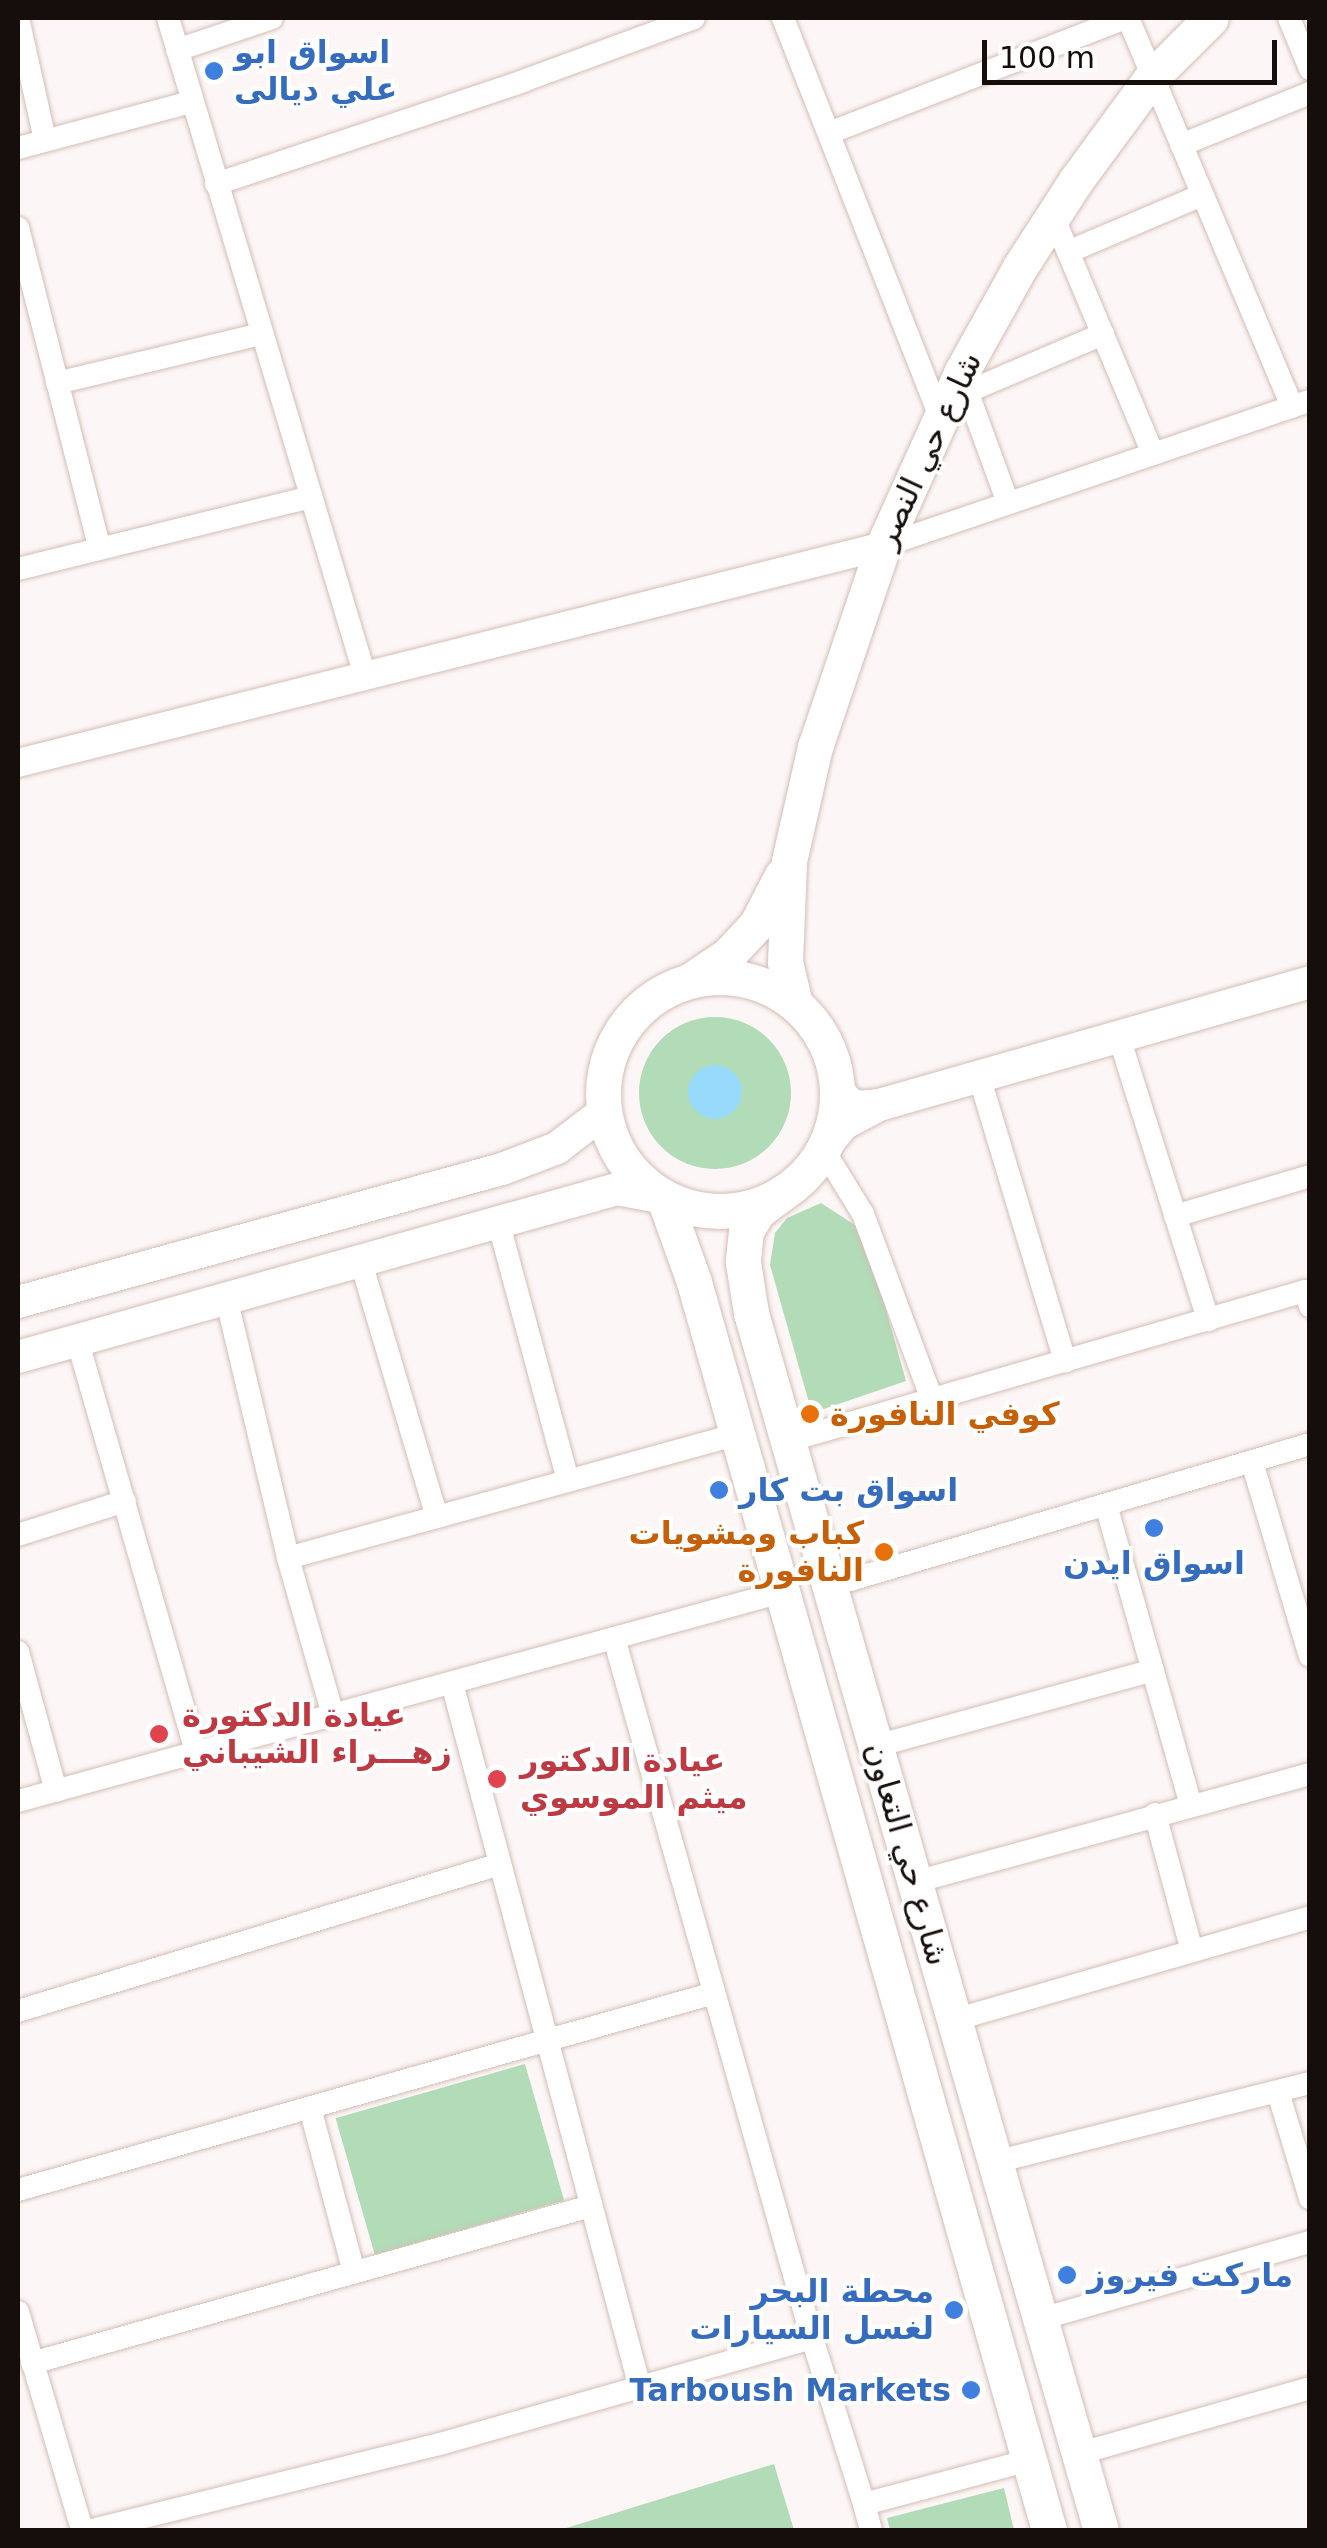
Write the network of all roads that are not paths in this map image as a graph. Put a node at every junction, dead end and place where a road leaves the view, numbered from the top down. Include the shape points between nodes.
1 (18, 18) edge
2 (168, 18) edge
3 (272, 18) edge
4 (694, 18) edge
5 (783, 18) edge
6 (1126, 18) edge
7 (1187, 18) edge
8 (1211, 18) edge
9 (1289, 18) edge
10 (177, 50) junction
11 (1310, 69) edge
12 (1152, 78) junction
13 (1310, 93) edge
14 (191, 102) junction
15 (829, 133) junction
16 (45, 140) junction
17 (1181, 145) junction
18 (18, 148) edge
19 (216, 184) junction
20 (1202, 195) junction
21 (1052, 216) junction
22 (18, 228) edge
23 (1068, 252) junction
24 (261, 334) junction
25 (1102, 334) junction
26 (57, 382) junction
27 (964, 383) junction
28 (1301, 404) edge
29 (940, 416) junction
30 (1153, 454) junction
31 (311, 498) junction
32 (1008, 503) junction
33 (883, 546) junction
34 (100, 548) junction
35 (18, 568) edge
36 (365, 676) junction
37 (18, 762) edge
38 (790, 861) junction
39 (691, 980) junction
40 (1310, 982) edge
41 (796, 1004) junction
42 (1119, 1037) junction
43 (979, 1076) junction
44 (836, 1085) junction
45 (878, 1105) junction
46 (604, 1112) junction
47 (823, 1148) junction
48 (1310, 1176) edge
49 (785, 1191) junction
50 (664, 1198) junction
51 (1175, 1216) junction
52 (498, 1220) junction
53 (360, 1259) junction
54 (226, 1297) junction
55 (18, 1302) edge
56 (1310, 1306) edge
57 (1208, 1320) junction
58 (76, 1339) junction
59 (20, 1355) edge
60 (1065, 1361) junction
61 (932, 1400) junction
62 (737, 1434) junction
63 (788, 1441) junction
64 (1310, 1444) edge
65 (1252, 1462) junction
66 (568, 1480) junction
67 (125, 1501) junction
68 (1106, 1504) junction
69 (437, 1517) junction
70 (18, 1535) edge
71 (288, 1558) junction
72 (830, 1586) junction
73 (782, 1592) junction
74 (614, 1638) junction
75 (18, 1652) edge
76 (1310, 1656) edge
77 (1152, 1670) junction
78 (452, 1682) junction
79 (334, 1715) junction
80 (876, 1746) junction
81 (196, 1752) junction
82 (1310, 1774) edge
83 (56, 1790) junction
84 (18, 1801) edge
85 (1191, 1805) junction
86 (1155, 1814) junction
87 (500, 1864) junction
88 (915, 1882) junction
89 (1310, 1917) edge
90 (1192, 1951) junction
91 (714, 1993) junction
92 (18, 2011) edge
93 (954, 2020) junction
94 (547, 2040) junction
95 (1310, 2083) edge
96 (1278, 2092) junction
97 (310, 2108) junction
98 (995, 2162) junction
99 (18, 2190) edge
100 (1310, 2198) edge
101 (591, 2206) junction
102 (1310, 2242) edge
103 (354, 2272) junction
104 (18, 2312) edge
105 (1040, 2320) junction
106 (812, 2338) junction
107 (32, 2363) junction
108 (639, 2384) junction
109 (1310, 2388) edge
110 (1080, 2453) junction
111 (1029, 2460) junction
112 (864, 2504) junction
113 (82, 2530) edge
114 (92, 2530) edge
115 (871, 2530) edge
116 (1049, 2530) edge
117 (1102, 2530) edge

1 - 16 street
2 - 10 street
3 - 10 street
4 - 19 street
5 - 15 street
6 - 12 street
6 - 15 street
7 - 12 main road
8 - 12 main road
9 - 11 street
10 - 14 street
12 - 17 street
12 - 21 main road, شارع حي النصر
13 - 17 street
14 - 16 street
14 - 19 street
15 - 29 street
16 - 18 street
17 - 20 street
19 - 24 street
20 - 23 street
20 - 28 street
21 - 23 street
21 - 27 main road, شارع حي النصر
22 - 26 street
23 - 25 street
24 - 26 street
24 - 31 street
25 - 27 street
25 - 30 street
26 - 34 street
27 - 29 main road, شارع حي النصر
27 - 32 street
28 - 30 street
29 - 33 main road, شارع حي النصر
30 - 32 street
31 - 34 street
31 - 36 street
32 - 33 street
33 - 36 street
33 - 38 main road, شارع حي النصر via 815,747
34 - 35 street
36 - 37 street
38 - 39 main road via 756,925
38 - 41 main road via 785,962
39 - 41 main road via 746,980
39 - 46 main road via 641,1008 622,1030 606,1069
40 - 42 main road
41 - 44 main road via 821,1034
42 - 43 main road
42 - 51 street
43 - 45 main road
43 - 60 street
44 - 45 main road via 857,1107
44 - 47 main road via 836,1111
45 - 47 main road via 853,1116
46 - 50 main road via 624,1162
46 - 55 main road via 558,1148 502,1169
47 - 49 main road
47 - 61 street via 862,1214
48 - 51 street
49 - 50 main road via 738,1210
49 - 63 main road, شارع حي التعاون via 751,1220 744,1262
50 - 52 main road via 617,1189
50 - 62 main road, شارع حي التعاون
51 - 57 street
52 - 53 main road
52 - 66 street
53 - 54 main road
53 - 69 street
54 - 58 main road
54 - 71 street
56 - 57 street via 1305,1292
57 - 60 street
58 - 59 main road
58 - 67 street
60 - 61 street
61 - 63 street
62 - 66 street
62 - 73 main road, شارع حي التعاون
63 - 72 main road, شارع حي التعاون
64 - 65 street
65 - 68 street
65 - 76 street
66 - 69 street
67 - 70 street
67 - 81 street
68 - 72 street
68 - 77 street
69 - 71 street
71 - 79 street
72 - 80 main road, شارع حي التعاون
73 - 74 street
73 - 111 main road, شارع حي التعاون
74 - 78 street
74 - 91 street
75 - 83 street
77 - 80 street
77 - 85 street
78 - 79 street
78 - 87 street
79 - 81 street
80 - 88 main road, شارع حي التعاون
81 - 83 street
82 - 85 street
83 - 84 street
85 - 86 street
86 - 88 street
86 - 90 street
87 - 92 street
87 - 94 street
88 - 93 main road, شارع حي التعاون
89 - 90 street
90 - 93 street
91 - 94 street
91 - 106 street
93 - 98 main road, شارع حي التعاون
94 - 97 street
94 - 101 street
95 - 96 street
96 - 98 street
96 - 100 street
97 - 99 street
97 - 103 street
98 - 105 main road, شارع حي التعاون
101 - 103 street
101 - 108 street
102 - 105 street
103 - 107 street
104 - 107 street
105 - 110 main road, شارع حي التعاون
106 - 108 street
106 - 112 street
107 - 113 street
108 - 114 street via 440,2444
109 - 110 street
110 - 117 main road, شارع حي التعاون
111 - 112 street
111 - 116 main road, شارع حي التعاون
112 - 115 street

